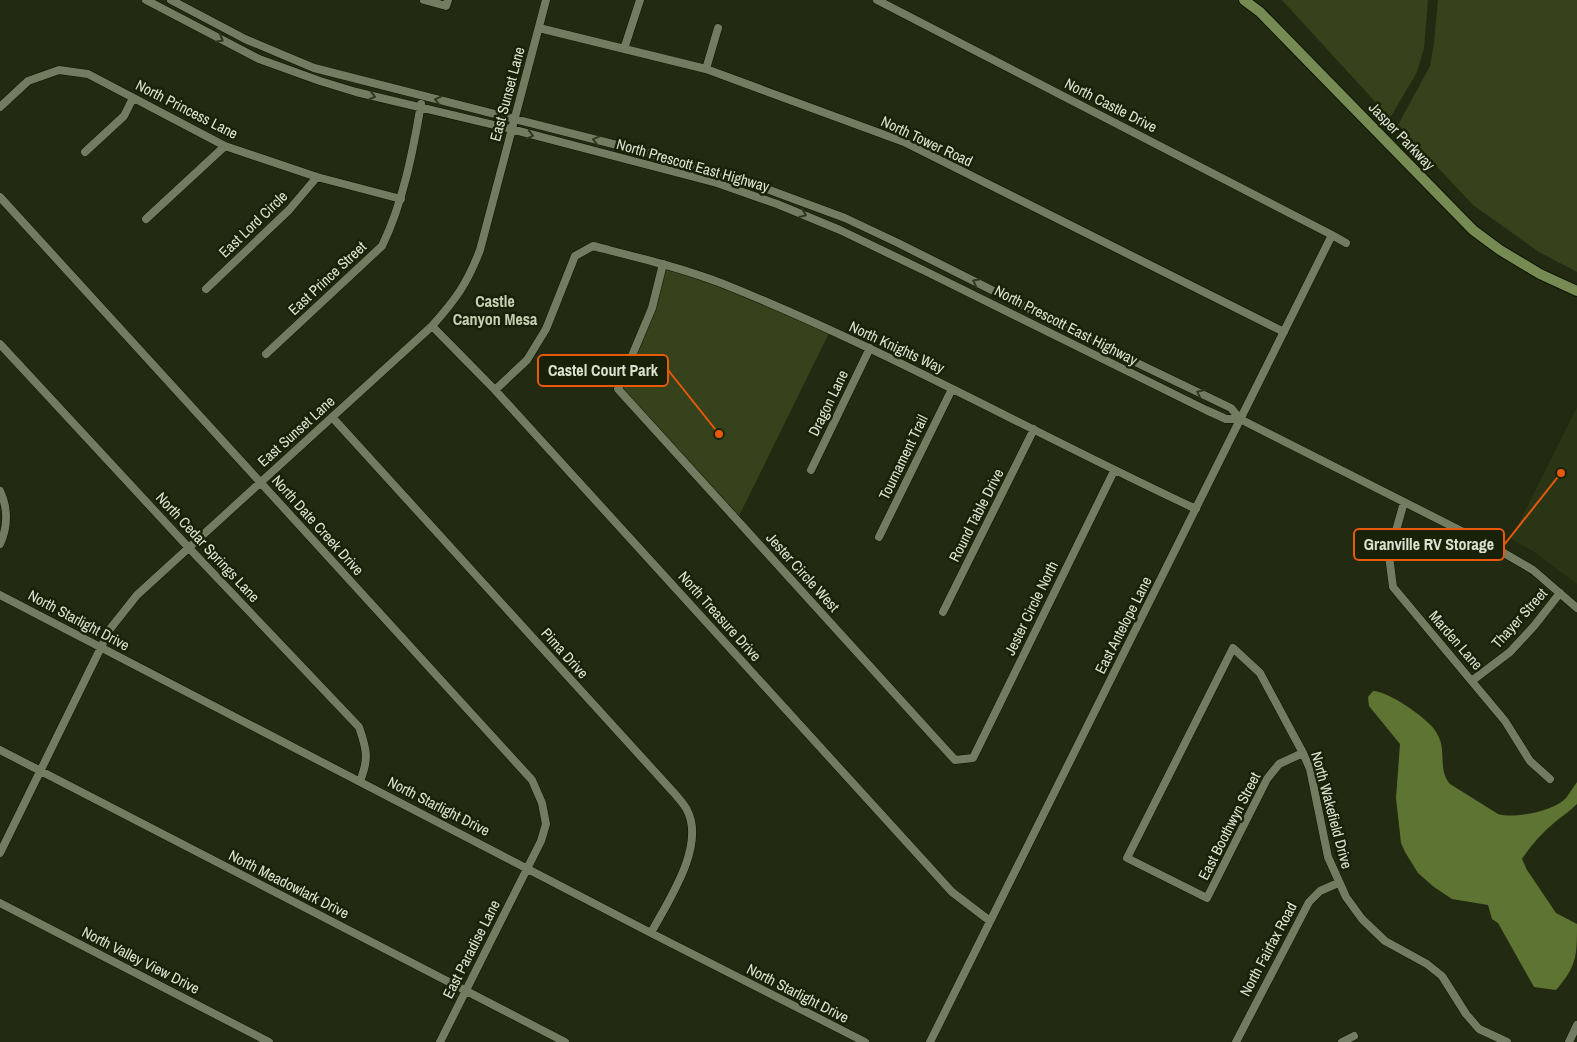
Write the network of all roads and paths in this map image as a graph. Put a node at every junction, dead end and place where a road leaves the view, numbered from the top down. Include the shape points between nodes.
1 (146, 0) edge
2 (171, 0) edge
3 (424, 0) edge
4 (546, 0) edge
5 (640, 0) edge
6 (876, 0) edge
7 (1244, 0) edge
8 (447, 3) edge
9 (205, 18) junction
10 (200, 28) junction
11 (538, 28) junction
12 (718, 28) dead end
13 (624, 49) junction
14 (706, 69) junction
15 (422, 97) junction
16 (133, 98) junction
17 (0, 107) edge
18 (420, 107) junction
19 (513, 124) junction
20 (225, 146) junction
21 (85, 152) dead end
22 (317, 177) junction
23 (787, 196) junction
24 (0, 197) edge
25 (401, 199) junction
26 (783, 207) junction
27 (146, 219) dead end
28 (1332, 235) junction
29 (1346, 243) dead end
30 (663, 264) junction
31 (1550, 278) junction
32 (206, 289) dead end
33 (1577, 292) edge
34 (1001, 294) junction
35 (1577, 296) edge
36 (996, 305) junction
37 (432, 326) junction
38 (1284, 332) junction
39 (0, 344) edge
40 (870, 348) junction
41 (266, 354) dead end
42 (952, 389) junction
43 (495, 390) junction
44 (332, 417) junction
45 (1240, 419) junction
46 (1034, 429) junction
47 (811, 470) dead end
48 (1114, 471) junction
49 (260, 483) junction
50 (0, 491) edge
51 (1404, 502) junction
52 (1196, 509) junction
53 (879, 538) dead end
54 (0, 544) edge
55 (189, 548) junction
56 (1560, 593) junction
57 (0, 595) edge
58 (1577, 608) edge
59 (943, 612) dead end
60 (101, 648) junction
61 (1473, 680) junction
62 (0, 750) edge
63 (1304, 753) junction
64 (973, 758) joint
65 (40, 771) junction
66 (1550, 779) dead end
67 (360, 781) junction
68 (0, 853) edge
69 (528, 868) junction
70 (1338, 882) junction
71 (1207, 898) joint
72 (0, 903) edge
73 (990, 921) junction
74 (650, 933) junction
75 (466, 991) junction
76 (1577, 1025) edge
77 (1354, 1036) dead end
78 (1497, 1040) edge
79 (269, 1042) edge
80 (440, 1042) edge
81 (565, 1042) edge
82 (865, 1042) edge
83 (930, 1042) edge
84 (1236, 1042) edge
85 (1342, 1042) edge
86 (1507, 1042) edge
87 (1569, 1042) edge

1 - 10 street, North Prescott East Highway
2 - 9 street, North Prescott East Highway
3 - 8 street
4 - 11 street, East Sunset Lane
5 - 13 street
6 - 28 street, North Castle Drive
7 - 31 main road, Jasper Parkway via 1260,12 1473,230 1500,250
9 - 10 street
9 - 15 street, North Prescott East Highway via 314,68
10 -> 18 street, North Prescott East Highway via 259,59 356,92
11 - 13 street, North Tower Road
11 - 19 street, East Sunset Lane
12 - 14 street
13 - 14 street, North Tower Road
14 - 38 street, North Tower Road via 904,142
15 - 18 street, East Prince Street
19 -> 15 street, North Prescott East Highway
16 - 17 street, North Princess Lane via 88,74 59,70 28,81
16 - 20 street, North Princess Lane
16 - 21 street via 124,116
18 - 19 street, North Prescott East Highway
18 - 25 street, East Prince Street
23 -> 19 street, North Prescott East Highway via 680,161
19 -> 26 street, North Prescott East Highway via 717,183
19 - 37 street, East Sunset Lane via 480,250 469,278
20 - 22 street, North Princess Lane
20 - 27 street
22 - 25 street, North Princess Lane
22 - 32 street, East Lord Circle via 289,210
23 - 26 street
34 -> 23 street, North Prescott East Highway via 854,222
24 - 49 street, North Date Creek Drive
25 - 41 street, East Prince Street via 382,246
26 -> 36 street, North Prescott East Highway via 840,230
28 - 29 street
28 - 38 street, East Antelope Lane
30 - 40 street, North Knights Way via 720,283
30 - 43 street, North Knights Way via 594,246 575,256 546,329 526,360
30 - 64 street, Jester Circle West via 652,308 618,389 955,760
31 - 33 main road, Jasper Parkway
31 - 35 main road, Jasper Parkway
34 - 36 street
45 -> 34 street, North Prescott East Highway via 1230,408
36 - 45 street, North Prescott East Highway via 1206,410 1226,419
37 - 43 street, North Treasure Drive
37 - 44 street, East Sunset Lane
38 - 45 street, East Antelope Lane
39 - 55 street, North Cedar Springs Lane
40 - 42 street, North Knights Way
40 - 47 street, Dragon Lane
42 - 46 street, North Knights Way
42 - 53 street, Tournament Trail
43 - 73 street, North Treasure Drive via 952,892
44 - 49 street, East Sunset Lane
44 - 74 street, Pima Drive via 688,810 692,842 688,859
45 - 51 street, North Prescott East Highway
45 - 52 street, East Antelope Lane
46 - 48 street, North Knights Way
46 - 59 street, Round Table Drive
48 - 52 street, North Knights Way
48 - 64 street, Jester Circle North
49 - 55 street, East Sunset Lane
49 - 69 street, North Date Creek Drive via 532,780 542,803 546,824
50 - 54 street via 6,509 6,526
51 - 56 street, North Prescott East Highway via 1533,570
51 - 61 street, Marden Lane via 1389,556 1393,587
52 - 73 street, East Antelope Lane
55 - 60 street, East Sunset Lane via 132,601 110,629
55 - 67 street, North Cedar Springs Lane via 359,727 366,746 366,766
56 - 58 street, North Prescott East Highway
56 - 61 street, Thayer Street via 1510,652
57 - 60 street, North Starlight Drive
60 - 65 street, East Sunset Lane
60 - 67 street, North Starlight Drive
61 - 66 street, Marden Lane via 1505,721 1530,761
62 - 65 street, North Meadowlark Drive
63 - 70 street, North Wakefield Drive via 1310,768 1328,858
63 - 71 street, East Boothwyn Street via 1280,764 1267,779
63 - 71 street, North Wakefield Drive via 1260,673 1233,648 1127,858
65 - 68 street, East Sunset Lane
65 - 75 street, North Meadowlark Drive
67 - 69 street, North Starlight Drive
69 - 74 street, North Starlight Drive
69 - 75 street, East Paradise Lane
70 - 78 street, North Wakefield Drive via 1362,919 1385,941 1442,976 1466,1014 1479,1029
70 - 84 street, North Fairfax Road via 1320,891 1309,902
72 - 79 street, North Valley View Drive
73 - 83 street, East Antelope Lane
74 - 82 street, North Starlight Drive
75 - 80 street, East Paradise Lane
75 - 81 street, North Meadowlark Drive
76 - 87 street
77 - 85 street
78 - 86 street, North Wakefield Drive

